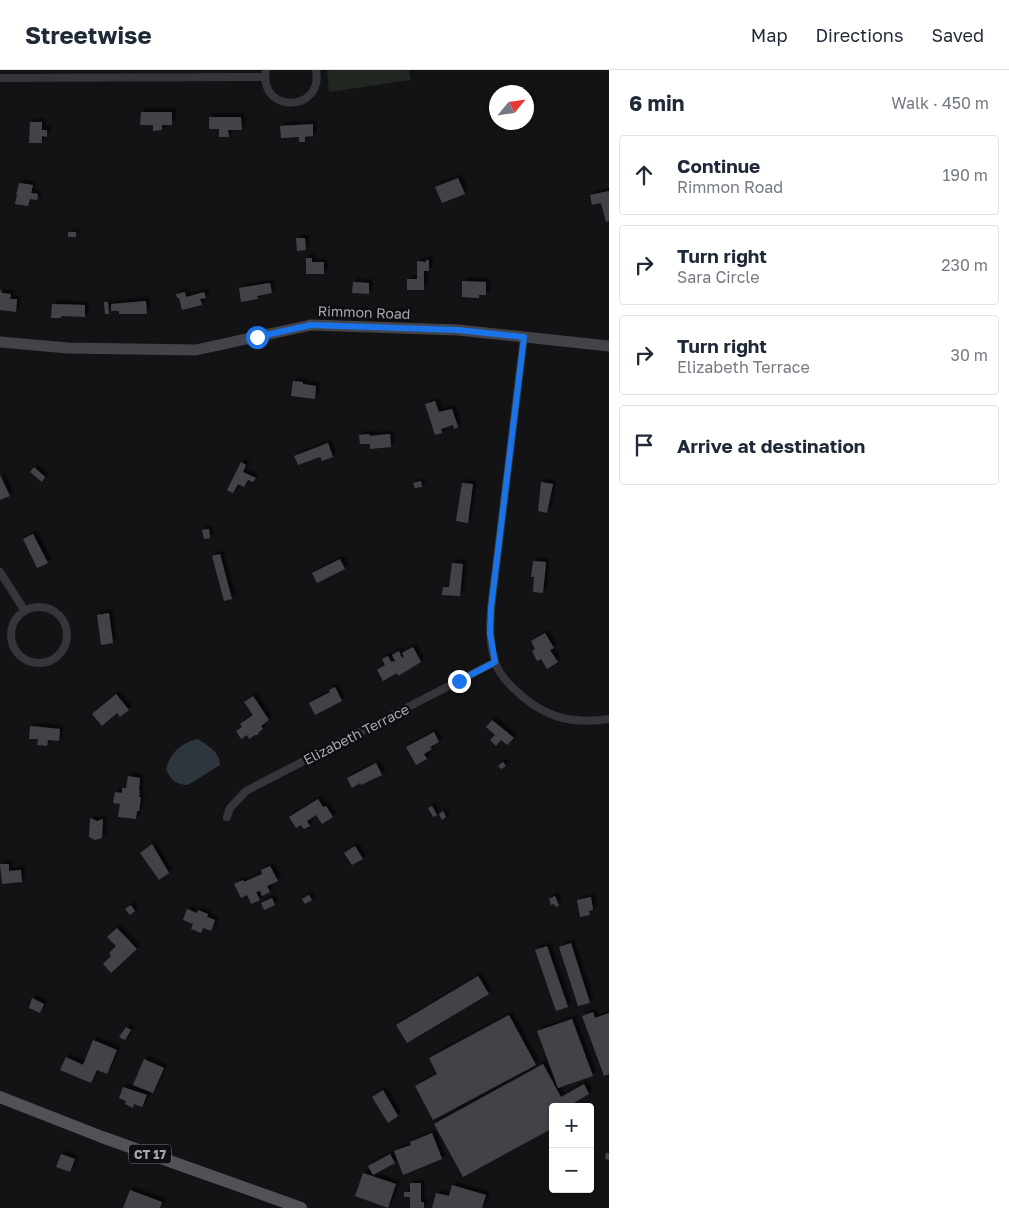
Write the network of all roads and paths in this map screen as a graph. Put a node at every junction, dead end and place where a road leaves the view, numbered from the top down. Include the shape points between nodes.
1 (316, 70) edge
2 (265, 73) edge
3 (0, 78) edge
4 (524, 337) junction
5 (0, 342) edge
6 (609, 346) edge
7 (0, 572) edge
8 (24, 611) junction
9 (495, 662) junction
10 (609, 719) edge
11 (227, 817) dead end
12 (0, 1097) edge
13 (301, 1208) edge

1 - 2 street via 314,89 302,101 294,103 277,99 270,93
2 - 3 street
4 - 5 street, Rimmon Road via 458,330 311,325 196,350 68,348
4 - 6 street, Rimmon Road
4 - 9 street via 491,608 490,633
7 - 8 street
8 - 8 street via 12,627 11,640 16,651 33,663 54,659 66,642 63,621 46,608 33,607
9 - 10 street via 505,679 523,698 542,711 588,722
9 - 11 street, Elizabeth Terrace via 246,791 230,808
12 - 13 main road, CT 17

